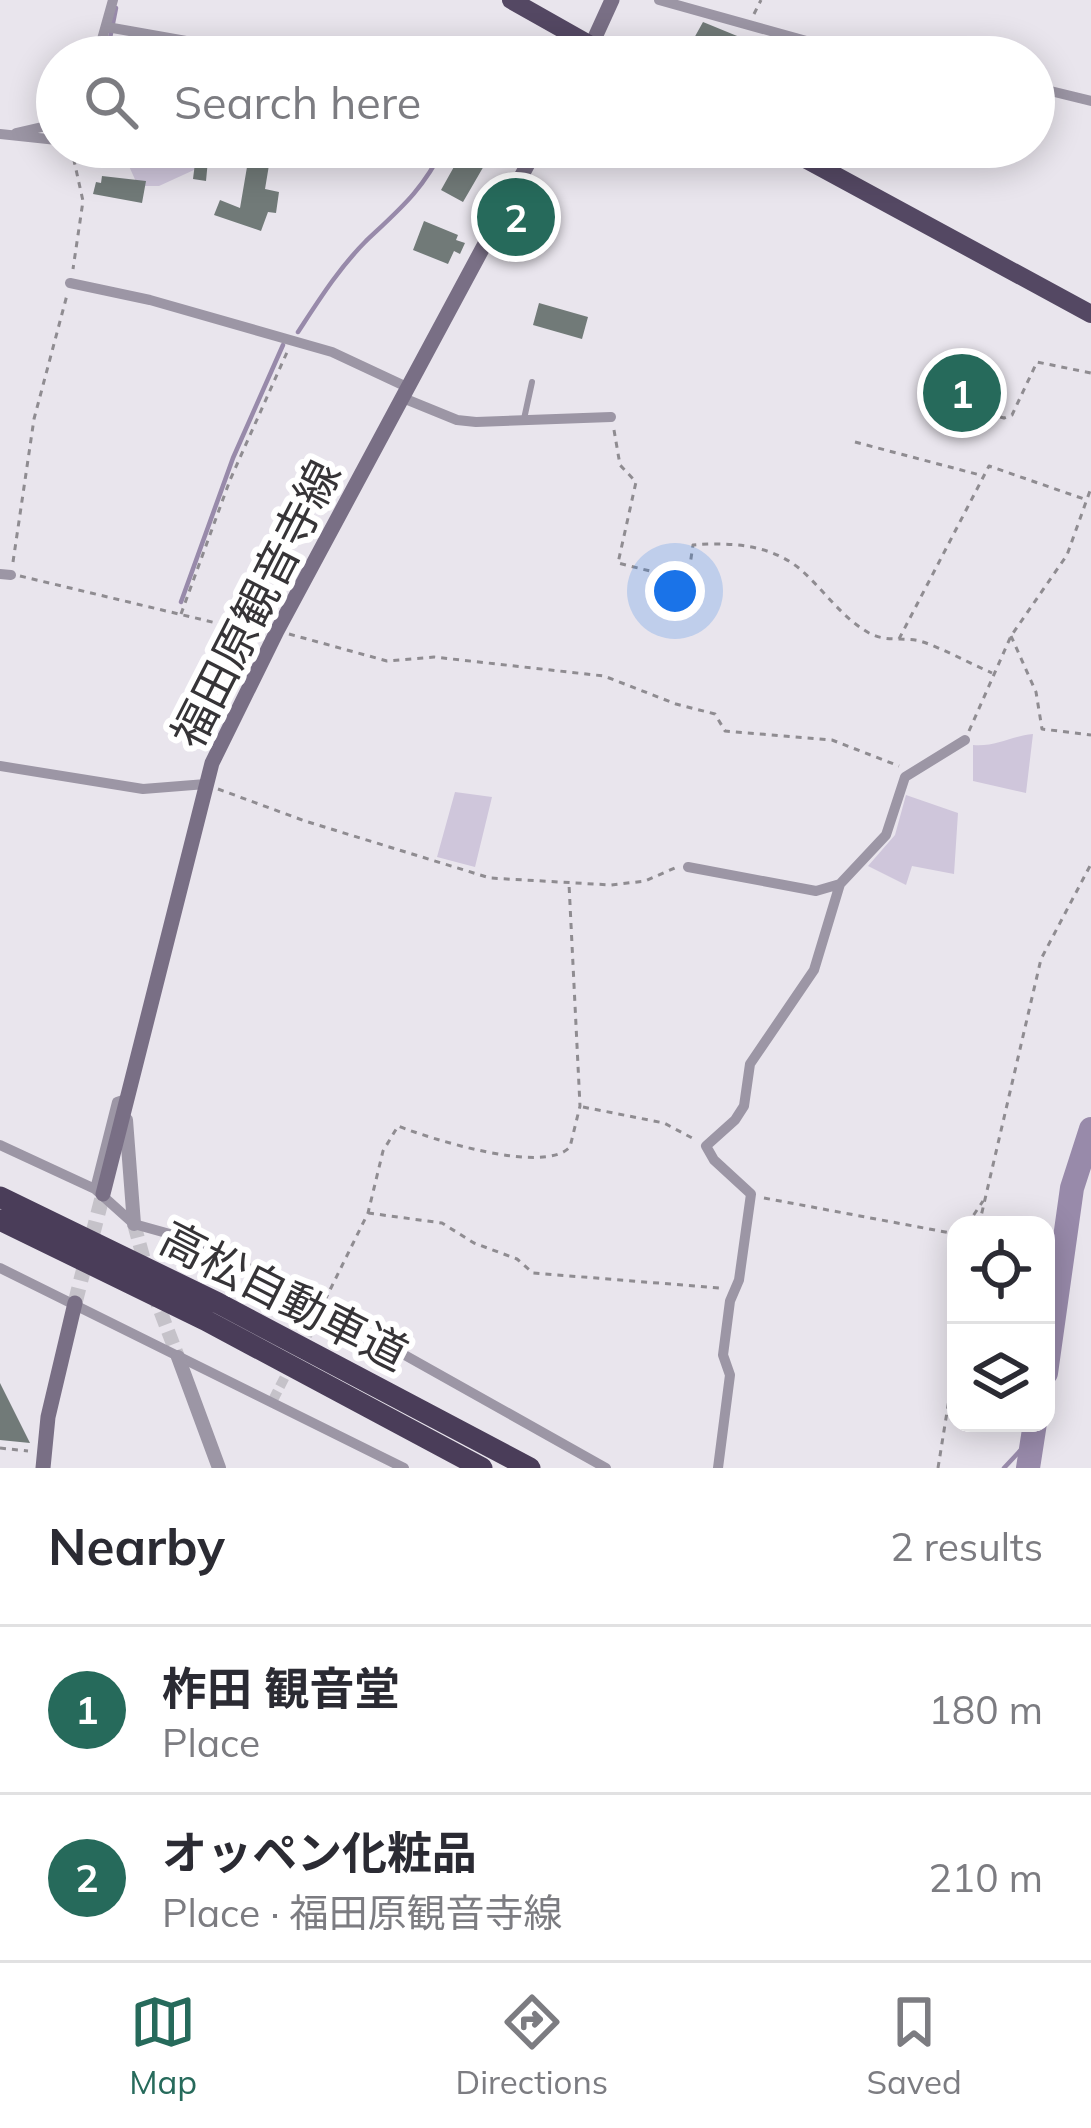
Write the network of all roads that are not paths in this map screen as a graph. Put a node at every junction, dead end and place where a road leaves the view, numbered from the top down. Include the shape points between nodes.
1 (113, 0) edge
2 (511, 0) edge
3 (612, 0) edge
4 (659, 0) edge
5 (107, 27) junction
6 (104, 36) edge
7 (158, 36) edge
8 (565, 36) edge
9 (596, 36) edge
10 (788, 36) edge
11 (1055, 92) edge
12 (1091, 101) edge
13 (36, 128) edge
14 (4, 135) edge
15 (36, 138) edge
16 (527, 168) edge
17 (822, 168) edge
18 (70, 283) road end
19 (1091, 314) edge
20 (532, 382) dead end
21 (406, 393) junction
22 (611, 417) road end
23 (524, 419) junction
24 (965, 740) road end
25 (0, 766) edge
26 (206, 784) junction
27 (688, 867) road end
28 (840, 884) junction
29 (127, 1106) junction
30 (0, 1145) edge
31 (99, 1192) junction
32 (0, 1197) edge
33 (0, 1220) edge
34 (134, 1224) junction
35 (0, 1268) edge
36 (75, 1303) junction
37 (178, 1357) junction
38 (43, 1460) edge
39 (217, 1466) edge
40 (404, 1468) edge
41 (482, 1468) edge
42 (530, 1468) edge
43 (606, 1468) edge
44 (718, 1468) edge

1 - 5 street
2 - 8 highway
3 - 9 main road
4 - 10 street
5 - 6 street
5 - 7 street
11 - 12 street
13 - 14 street
14 - 15 street
16 - 21 main road, 福田原観音寺線
17 - 19 highway
18 - 21 street via 332,352
20 - 23 lane
21 - 23 street via 457,420
21 - 26 main road, 福田原観音寺線 via 277,631
22 - 23 street
24 - 28 street via 912,771 886,835
25 - 26 street via 142,789
26 - 29 main road, 福田原観音寺線
27 - 28 street via 816,891
28 - 44 street via 814,970 750,1064 736,1120 706,1146 751,1194 723,1355 730,1376
29 - 31 main road, 福田原観音寺線
29 - 34 street
30 - 31 street
31 - 34 street
32 - 42 highway, 高松自動車道
33 - 41 highway, 高松自動車道
34 - 43 street via 195,1241
35 - 36 street
36 - 37 street
36 - 38 main road
37 - 39 street
37 - 40 street

